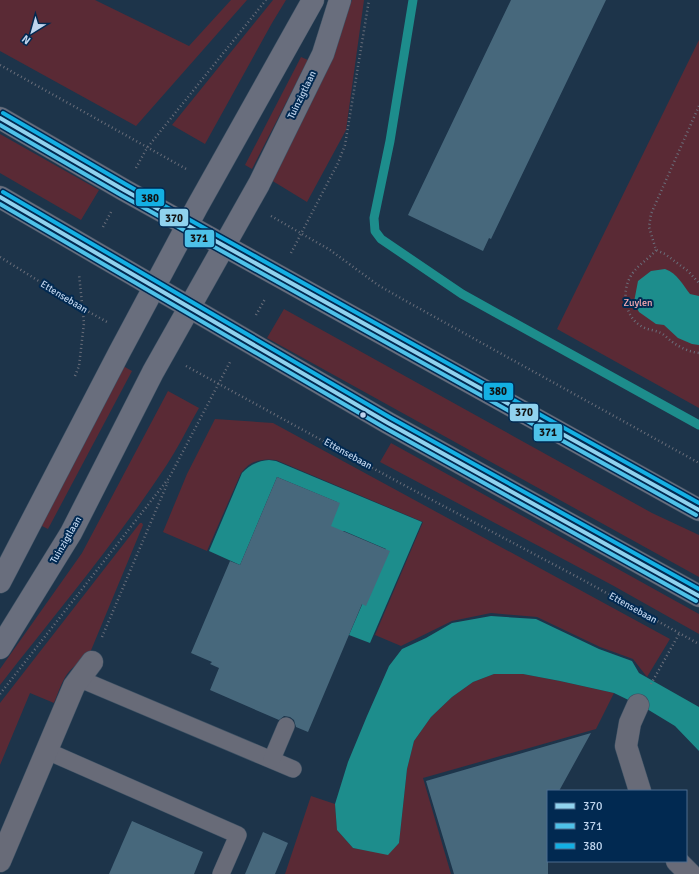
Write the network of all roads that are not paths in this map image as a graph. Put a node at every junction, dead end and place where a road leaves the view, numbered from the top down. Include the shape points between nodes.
1 (313, 0) edge
2 (340, 0) edge
3 (0, 118) edge
4 (0, 197) edge
5 (187, 226) junction
6 (224, 246) junction
7 (154, 287) junction
8 (190, 308) junction
9 (699, 510) edge
10 (0, 582) edge
11 (699, 596) edge
12 (0, 648) edge
13 (86, 670) joint
14 (638, 705) dead end
15 (286, 726) dead end
16 (47, 751) junction
17 (272, 759) junction
18 (293, 769) dead end
19 (640, 790) edge
20 (0, 861) edge
21 (677, 862) edge
22 (678, 862) edge
23 (221, 874) edge
24 (678, 874) edge
25 (690, 874) edge

1 - 5 main road
2 - 6 main road, Tuinzigtlaan via 323,54 259,184
3 - 5 main road
4 - 7 main road
5 - 6 main road
5 - 7 main road
6 - 8 main road, Tuinzigtlaan
6 - 9 main road
7 - 8 main road
7 - 10 main road
8 - 11 main road via 394,427
8 - 12 main road, Tuinzigtlaan via 71,533
13 - 16 street via 74,686
13 - 17 lane
14 - 19 street via 630,723 626,746
15 - 17 lane
16 - 20 street
16 - 23 lane via 238,835
17 - 18 lane
21 - 24 street
22 - 25 street

